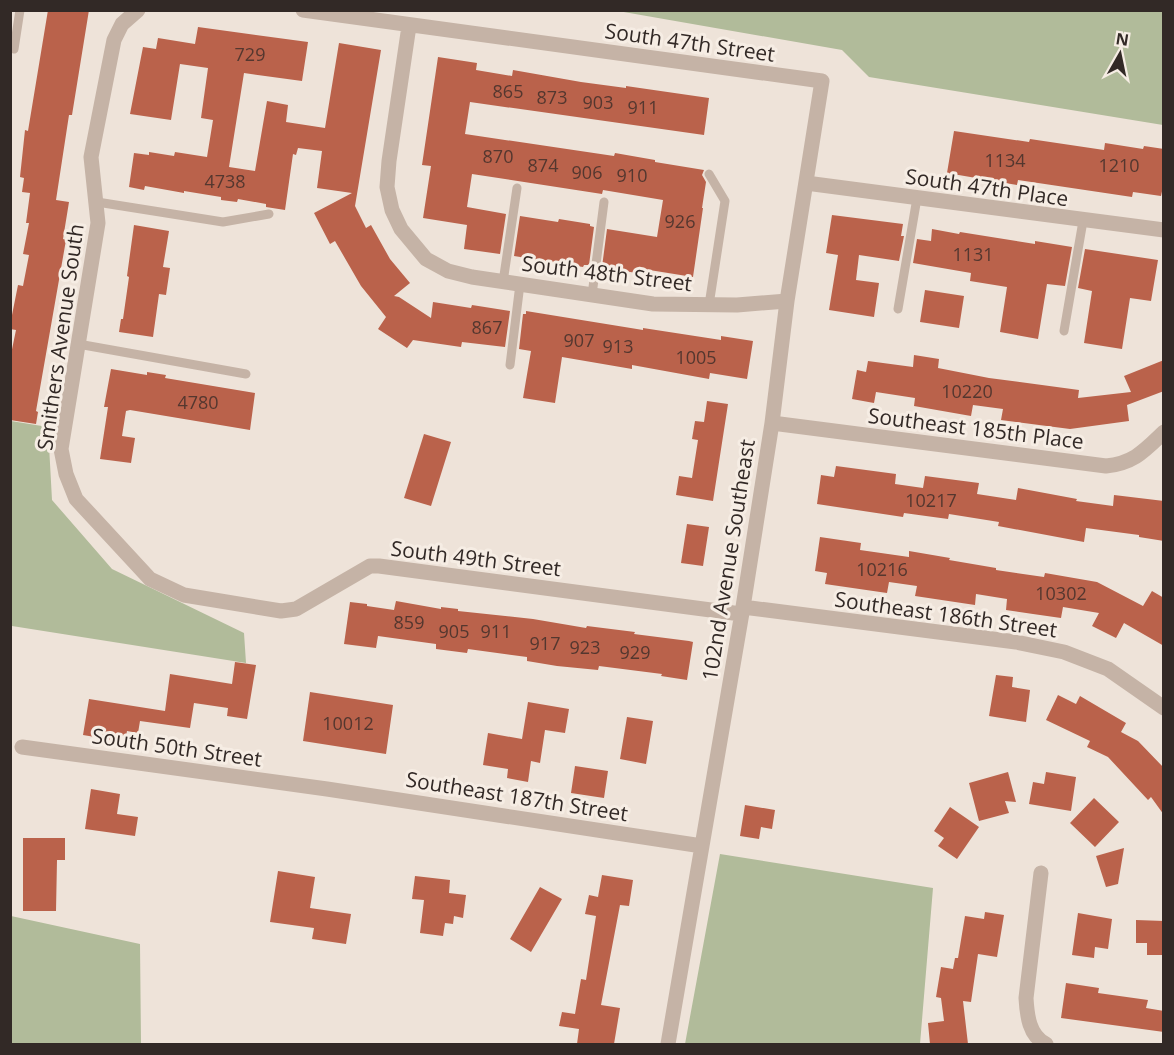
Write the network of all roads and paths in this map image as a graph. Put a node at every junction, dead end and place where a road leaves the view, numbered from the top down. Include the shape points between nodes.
1 (20, 10) edge
2 (138, 10) edge
3 (303, 10) edge
4 (409, 26) junction
5 (14, 49) dead end
6 (822, 81) joint
7 (709, 174) dead end
8 (806, 183) junction
9 (517, 188) dead end
10 (917, 198) junction
11 (97, 202) junction
12 (604, 202) dead end
13 (269, 214) dead end
14 (1083, 221) junction
15 (1164, 230) edge
16 (503, 282) junction
17 (520, 284) junction
18 (592, 295) junction
19 (787, 301) junction
20 (709, 305) junction
21 (898, 309) dead end
22 (1064, 331) dead end
23 (78, 344) junction
24 (510, 365) dead end
25 (246, 374) dead end
26 (772, 423) junction
27 (1164, 432) edge
28 (76, 499) joint
29 (742, 610) junction
30 (1164, 708) edge
31 (22, 747) dead end
32 (327, 789) joint
33 (702, 846) junction
34 (1041, 873) dead end
35 (668, 1044) edge
36 (1046, 1044) edge

1 - 5 lane
2 - 11 street, Smithers Avenue South via 122,24 114,40 91,157
3 - 4 street, South 47th Street
4 - 6 street, South 47th Street
4 - 16 street, South 48th Street via 389,161 387,187 392,210 401,229 426,259 448,271
6 - 8 street, 102nd Avenue Southeast
7 - 20 lane via 725,201
8 - 10 street, South 47th Place
8 - 19 street, 102nd Avenue Southeast
9 - 16 lane
10 - 14 street, South 47th Place
10 - 21 lane
11 - 13 lane via 216,222
11 - 23 street, Smithers Avenue South via 98,223
12 - 18 lane
14 - 15 street, South 47th Place
14 - 22 lane
16 - 17 street, South 48th Street
17 - 18 street, South 48th Street
17 - 24 lane
18 - 20 street, South 48th Street via 652,304
19 - 20 street, South 48th Street
19 - 26 street, 102nd Avenue Southeast
23 - 25 lane
23 - 28 street, Smithers Avenue South via 62,449
26 - 27 street, Southeast 185th Place via 1106,466 1122,465 1140,455
26 - 29 street, 102nd Avenue Southeast
28 - 29 street, South 49th Street via 150,579 184,595 281,611 296,609 370,566 380,566
29 - 30 street, Southeast 186th Street via 1005,640 1064,652 1108,669
29 - 33 street, 102nd Avenue Southeast
31 - 32 street, South 50th Street
32 - 33 street, Southeast 187th Street
33 - 35 street, 102nd Avenue Southeast
34 - 36 street via 1026,998 1032,1031

